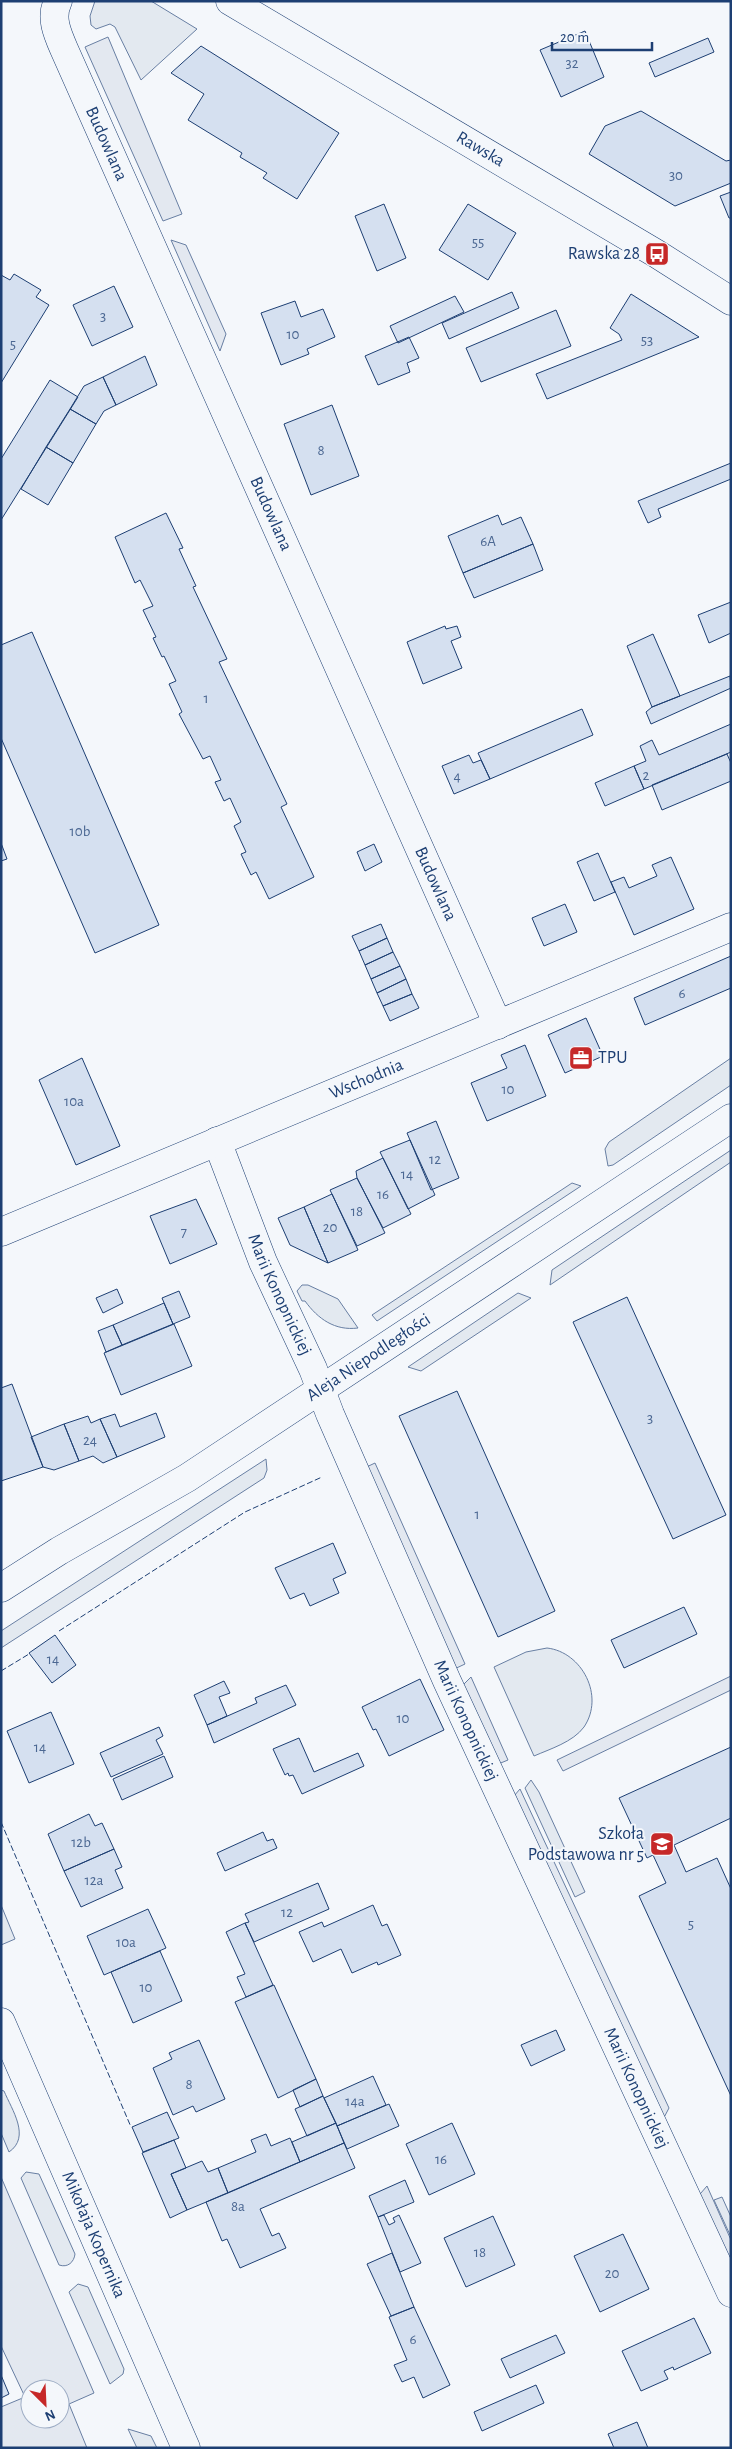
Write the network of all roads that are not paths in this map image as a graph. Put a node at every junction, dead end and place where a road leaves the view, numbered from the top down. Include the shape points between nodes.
1 (58, 1) edge
2 (230, 1) edge
3 (731, 301) edge
4 (731, 927) edge
5 (498, 1025) junction
6 (731, 1118) edge
7 (217, 1141) junction
8 (1, 1232) edge
9 (320, 1388) junction
10 (1, 1588) edge
11 (1, 2022) edge
12 (731, 2292) edge
13 (186, 2448) edge

1 - 5 street, Budowlana via 54,8 55,26 67,56
2 - 3 street, Rawska
4 - 5 street, Wschodnia
5 - 7 street, Wschodnia
6 - 9 street, Aleja Niepodległości
7 - 8 street, Wschodnia
7 - 9 street, Marii Konopnickiej via 263,1262
9 - 10 street, Aleja Niepodległości via 186,1478
9 - 12 street, Marii Konopnickiej via 447,1681
11 - 13 street, Mikołaja Kopernika

